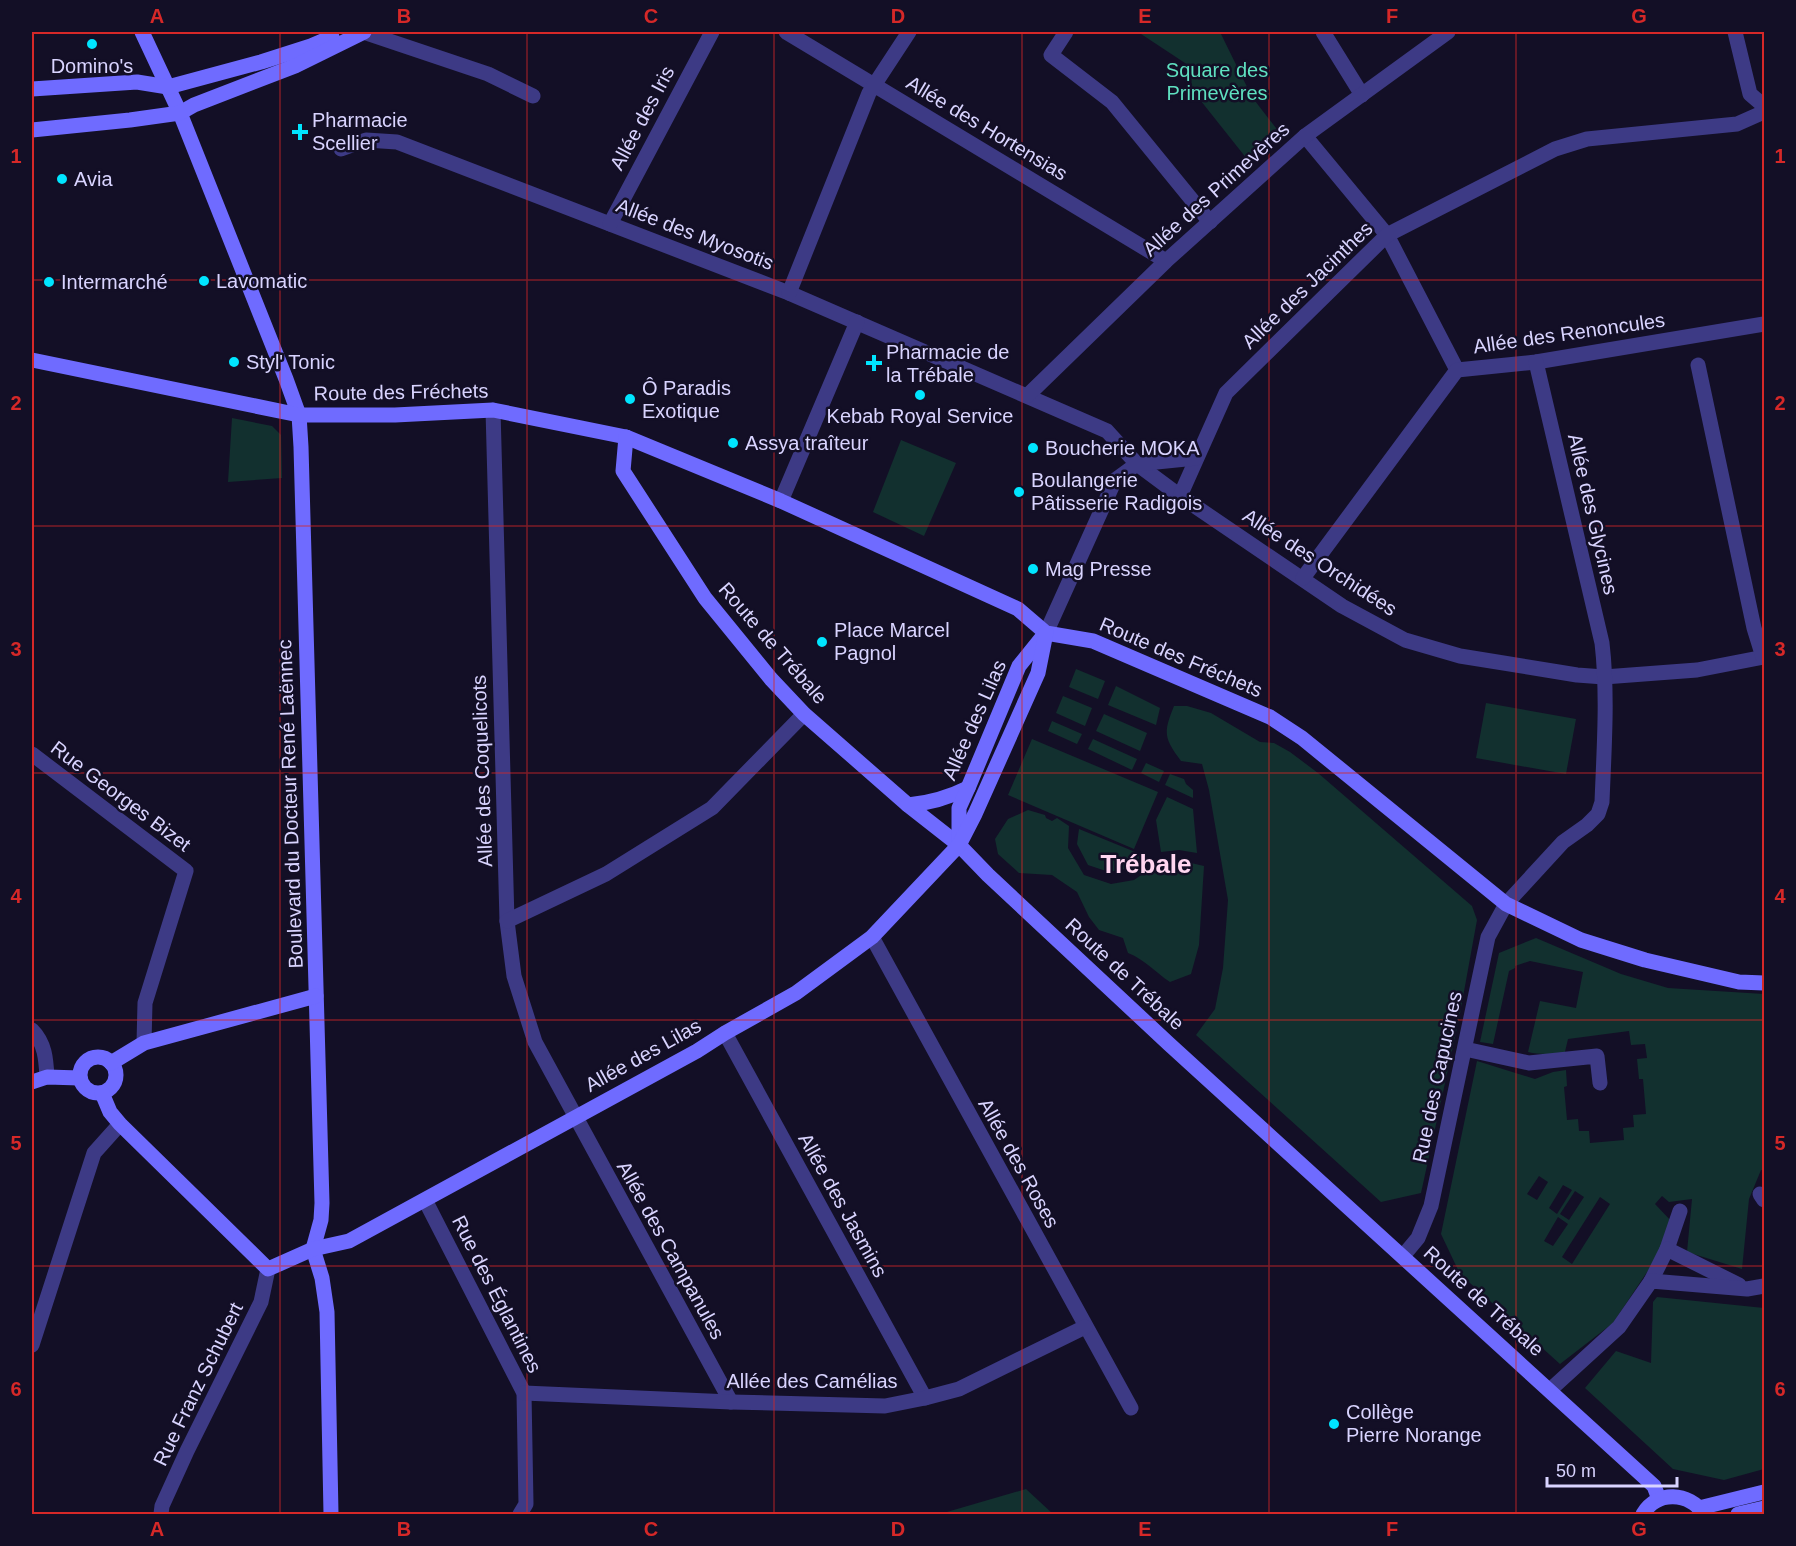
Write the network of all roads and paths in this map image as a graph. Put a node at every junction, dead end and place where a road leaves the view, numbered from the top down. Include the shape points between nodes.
1 (142, 32) edge
2 (345, 32) edge
3 (364, 32) edge
4 (712, 32) edge
5 (786, 32) edge
6 (909, 32) edge
7 (1066, 32) edge
8 (1323, 32) edge
9 (1448, 32) edge
10 (1735, 32) edge
11 (874, 84) junction
12 (168, 87) junction
13 (32, 89) edge
14 (1362, 95) junction
15 (533, 96) dead end
16 (1764, 106) edge
17 (1764, 112) edge
18 (180, 113) junction
19 (32, 130) edge
20 (1305, 136) junction
21 (341, 149) dead end
22 (1210, 222) junction
23 (610, 224) junction
24 (1387, 235) junction
25 (1166, 261) junction
26 (789, 293) junction
27 (857, 322) junction
28 (1764, 324) edge
29 (32, 360) edge
30 (1536, 362) junction
31 (1698, 365) dead end
32 (1457, 370) junction
33 (1027, 396) junction
34 (493, 410) junction
35 (299, 415) junction
36 (626, 436) junction
37 (1196, 458) junction
38 (1137, 464) junction
39 (1180, 496) junction
40 (781, 501) junction
41 (1303, 578) junction
42 (1046, 633) junction
43 (1764, 657) edge
44 (1604, 677) junction
45 (804, 714) junction
46 (32, 754) edge
47 (968, 788) junction
48 (908, 805) junction
49 (959, 845) junction
50 (1506, 904) junction
51 (507, 921) junction
52 (872, 937) junction
53 (1764, 983) edge
54 (316, 996) junction
55 (32, 1030) edge
56 (725, 1033) junction
57 (144, 1043) junction
58 (1465, 1049) junction
59 (111, 1063) junction
60 (47, 1077) junction
61 (80, 1078) junction
62 (32, 1082) edge
63 (1600, 1083) dead end
64 (102, 1093) junction
65 (575, 1118) junction
66 (120, 1124) junction
67 (425, 1200) junction
68 (1680, 1211) dead end
69 (313, 1249) junction
70 (1667, 1249) junction
71 (1403, 1256) junction
72 (268, 1269) junction
73 (1651, 1281) junction
74 (1764, 1286) edge
75 (1747, 1289) junction
76 (1085, 1327) junction
77 (32, 1345) edge
78 (1550, 1390) junction
79 (524, 1393) junction
80 (925, 1398) junction
81 (731, 1402) junction
82 (1131, 1408) dead end
83 (1764, 1492) edge
84 (1659, 1499) junction
85 (1764, 1508) edge
86 (1701, 1511) edge
87 (161, 1515) edge
88 (331, 1515) edge
89 (520, 1515) edge
90 (1643, 1515) edge
91 (1738, 1515) edge

1 - 12 street, Boulevard du Docteur René Laënnec
2 - 12 street via 261,62
3 - 15 street via 488,74
3 - 18 street via 295,66
4 - 23 street, Allée des Iris
5 - 11 street, Allée des Hortensias
6 - 11 street
7 - 22 street via 1051,55 1112,102
8 - 14 street
9 - 14 street, Allée des Primevères
10 - 16 street via 1750,93
11 - 25 street, Allée des Hortensias
11 - 26 street
12 - 13 street via 137,82
12 - 18 street, Boulevard du Docteur René Laënnec
14 - 20 street, Allée des Primevères
17 - 24 street, Allée des Jacinthes via 1737,124 1587,140 1556,149
18 - 19 street
18 - 35 street, Boulevard du Docteur René Laënnec
20 - 22 street, Allée des Primevères
20 - 24 street
21 - 23 street, Allée des Myosotis via 366,140 397,142
22 - 25 street, Allée des Primevères
23 - 26 street, Allée des Myosotis
24 - 32 street
24 - 37 street, Allée des Jacinthes via 1226,393
25 - 33 street, Allée des Primevères
26 - 27 street, Allée des Myosotis
27 - 33 street, Allée des Myosotis
27 - 40 street
28 - 30 street, Allée des Renoncules
29 - 35 street, Route des Fréchets
30 - 32 street, Allée des Renoncules
30 - 44 street, Allée des Glycines via 1602,643
31 - 43 street via 1754,628
32 - 41 street, Allée des Renoncules
33 - 38 street via 1107,431
34 - 35 street, Route des Fréchets
34 - 36 street, Route des Fréchets
34 - 51 street, Allée des Coquelicots
35 - 54 street, Boulevard du Docteur René Laënnec
36 - 40 street, Route des Fréchets
36 - 45 street, Route de Trébale via 624,471 705,598
37 - 38 street
37 - 39 street, Allée des Jacinthes
38 - 39 street, Allée des Orchidées
38 - 42 street via 1115,480
39 - 41 street, Allée des Orchidées
40 - 42 street, Route des Fréchets via 1018,609
41 - 44 street, Allée des Orchidées via 1342,606 1405,640 1460,656
42 - 47 street, Allée des Lilas via 1019,666
42 - 49 street, Allée des Lilas via 1038,674
42 - 50 street, Route des Fréchets via 1093,641 1270,717 1302,738
43 - 44 street, Allée des Orchidées via 1697,670
44 - 50 street, Allée des Glycines via 1602,802 1598,814 1563,842
45 - 48 street, Route de Trébale
45 - 51 street via 712,808 606,874
46 - 57 street, Rue Georges Bizet via 186,872 145,1003
47 - 48 street via 949,797
47 - 49 street, Allée des Lilas via 959,808
48 - 49 street, Route de Trébale
49 - 52 street, Allée des Lilas
49 - 71 street, Route de Trébale via 1169,1044
50 - 53 street, Route des Fréchets via 1581,940 1645,960 1740,982
50 - 58 street, Rue des Capucines via 1488,937
51 - 65 street, Allée des Coquelicots via 514,976 535,1041
52 - 56 street, Allée des Lilas via 796,993
52 - 76 street, Allée des Roses
54 - 57 street
54 - 69 street, Boulevard du Docteur René Laënnec via 322,1203
55 - 60 street via 40,1038
56 - 65 street, Allée des Lilas
56 - 80 street, Allée des Jasmins
57 - 59 street
58 - 63 street via 1529,1063 1597,1056
58 - 71 street, Rue des Capucines via 1437,1212
59 - 61 street via 102,1058 90,1059 82,1067
59 - 64 street via 116,1078 111,1088
60 - 61 street
60 - 62 street
61 - 64 street via 90,1091
64 - 66 street
65 - 67 street, Allée des Lilas
65 - 81 street, Allée des Campanules
66 - 72 street
66 - 77 street via 94,1153
67 - 69 street, Allée des Lilas via 349,1241
67 - 79 street, Rue des Églantines
68 - 70 street
69 - 72 street, Allée des Lilas
69 - 88 street via 327,1312
70 - 73 street
70 - 75 street
71 - 78 street, Route de Trébale
72 - 87 street, Rue Franz Schubert via 261,1302 187,1451
73 - 75 street
73 - 78 street via 1619,1327
74 - 75 street
76 - 80 street, Allée des Camélias via 959,1389
76 - 82 street, Allée des Roses
78 - 84 street, Route de Trébale via 1654,1486
79 - 81 street, Allée des Camélias
79 - 89 street, Rue des Églantines via 526,1504
80 - 81 street, Allée des Camélias via 885,1406
83 - 86 street
84 - 86 street via 1678,1496
84 - 90 street
85 - 91 street

